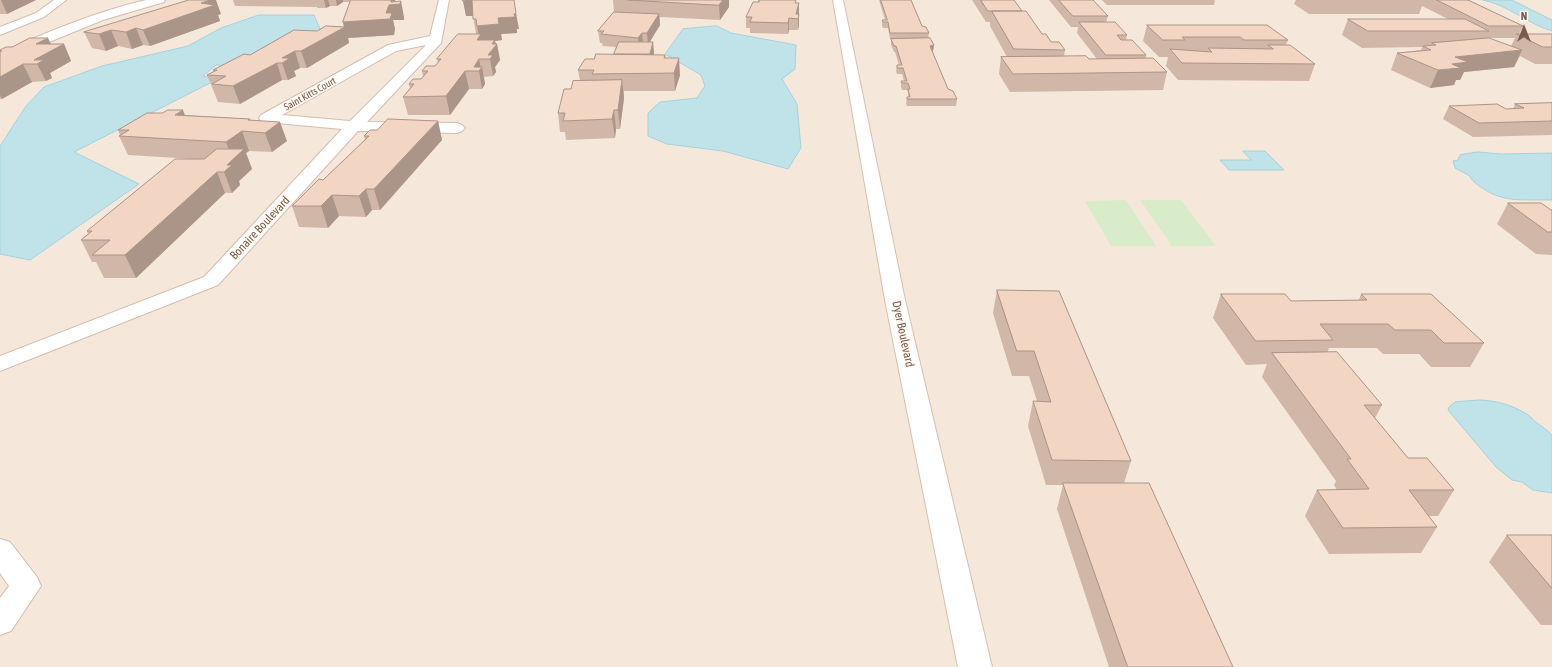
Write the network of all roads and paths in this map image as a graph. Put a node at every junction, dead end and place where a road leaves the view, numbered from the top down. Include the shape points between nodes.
1 (61, 0) edge
2 (160, 0) edge
3 (444, 0) edge
4 (838, 0) edge
5 (0, 31) edge
6 (436, 39) junction
7 (0, 58) edge
8 (354, 126) junction
9 (457, 128) dead end
10 (0, 364) edge
11 (0, 550) edge
12 (0, 622) edge
13 (975, 667) edge

1 - 5 street via 40,15
2 - 7 street via 92,19
3 - 6 street, Bonaire Boulevard
4 - 13 street, Dyer Boulevard via 895,300
6 - 8 street, Bonaire Boulevard via 435,44
6 - 8 street, Saint Kitts Court via 392,48 266,118
8 - 9 street
8 - 10 street, Bonaire Boulevard via 211,281
11 - 12 street via 26,586

